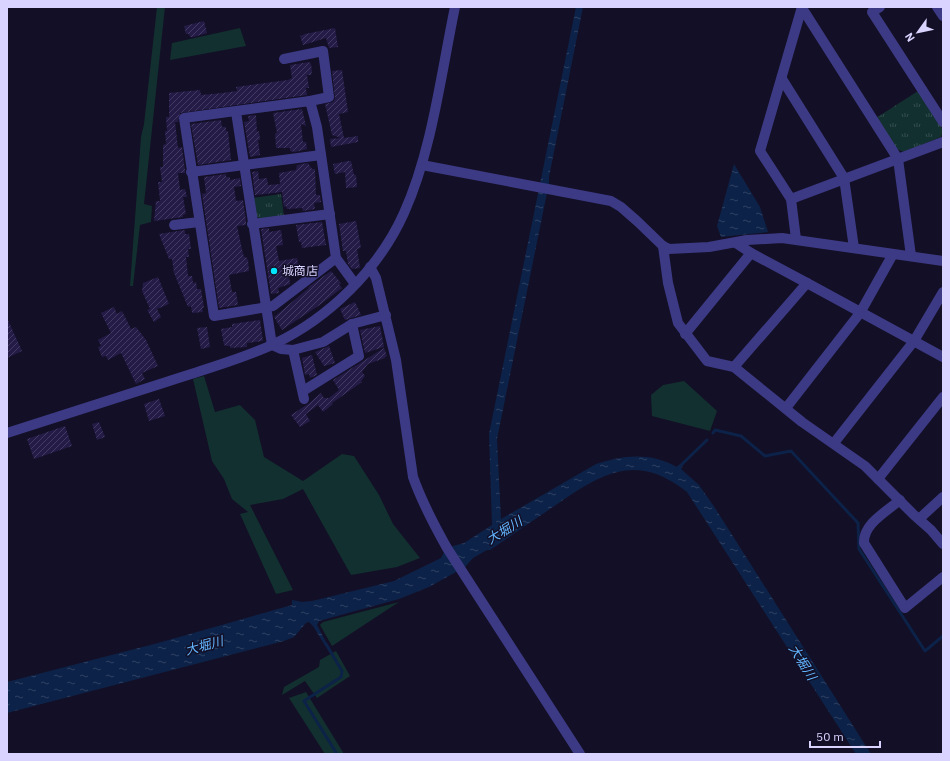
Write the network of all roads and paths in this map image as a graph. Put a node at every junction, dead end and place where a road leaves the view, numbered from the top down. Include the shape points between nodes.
1 (455, 7) edge
2 (880, 7) edge
3 (937, 7) edge
4 (802, 8) edge
5 (943, 16) edge
6 (284, 59) dead end
7 (782, 79) junction
8 (310, 101) junction
9 (236, 112) junction
10 (943, 122) edge
11 (943, 142) edge
12 (321, 155) junction
13 (898, 159) junction
14 (244, 165) junction
15 (422, 165) junction
16 (191, 172) junction
17 (844, 178) junction
18 (791, 199) junction
19 (330, 214) junction
20 (199, 222) junction
21 (252, 224) junction
22 (174, 225) dead end
23 (796, 239) junction
24 (736, 243) junction
25 (662, 246) junction
26 (854, 248) junction
27 (751, 253) junction
28 (894, 254) junction
29 (911, 256) junction
30 (336, 258) junction
31 (943, 261) edge
32 (370, 267) junction
33 (807, 283) junction
34 (355, 284) junction
35 (943, 292) edge
36 (266, 307) junction
37 (860, 312) junction
38 (386, 315) junction
39 (352, 324) junction
40 (685, 334) junction
41 (914, 341) junction
42 (272, 345) junction
43 (293, 350) junction
44 (943, 357) edge
45 (734, 367) junction
46 (943, 397) edge
47 (786, 408) junction
48 (7, 433) edge
49 (834, 443) junction
50 (878, 479) junction
51 (943, 497) edge
52 (900, 500) junction
53 (919, 519) junction
54 (943, 544) edge
55 (943, 577) edge
56 (580, 754) edge

1 - 15 street
2 - 10 street via 872,12
3 - 5 street
4 - 7 street
4 - 13 street
6 - 8 street via 322,51 329,97
7 - 17 street
7 - 18 street via 760,151
8 - 9 street
8 - 12 street
9 - 14 street
9 - 16 street via 184,118
11 - 13 street
12 - 14 street
12 - 19 street
13 - 17 street
13 - 29 street
14 - 16 street
14 - 21 street
15 - 25 street via 611,201 637,221
15 - 32 street via 396,230
16 - 20 street
17 - 18 street
17 - 26 street
18 - 23 street
19 - 21 street
19 - 30 street
20 - 22 street
20 - 36 street via 214,316
21 - 36 street
23 - 24 street via 773,238
23 - 26 street
24 - 25 street via 677,250
24 - 27 street
25 - 40 street via 678,323
26 - 28 street
27 - 33 street
27 - 40 street
28 - 29 street
28 - 37 street
29 - 31 street
30 - 34 street
30 - 36 street via 273,306
32 - 34 street
32 - 38 street via 376,278
33 - 37 street
33 - 45 street
34 - 42 street via 320,316
35 - 41 street
36 - 42 street
37 - 41 street
37 - 47 street
38 - 39 street
38 - 56 street via 396,360 413,477 431,520
39 - 43 street via 323,342
39 - 43 street via 359,356 304,395
40 - 45 street via 707,361
41 - 44 street
41 - 49 street
42 - 43 street
42 - 48 street
45 - 47 street
46 - 50 street
47 - 49 street
49 - 50 street
50 - 52 street
51 - 53 street
52 - 53 street
52 - 55 street via 868,526 863,535 864,543 905,608
53 - 54 street

